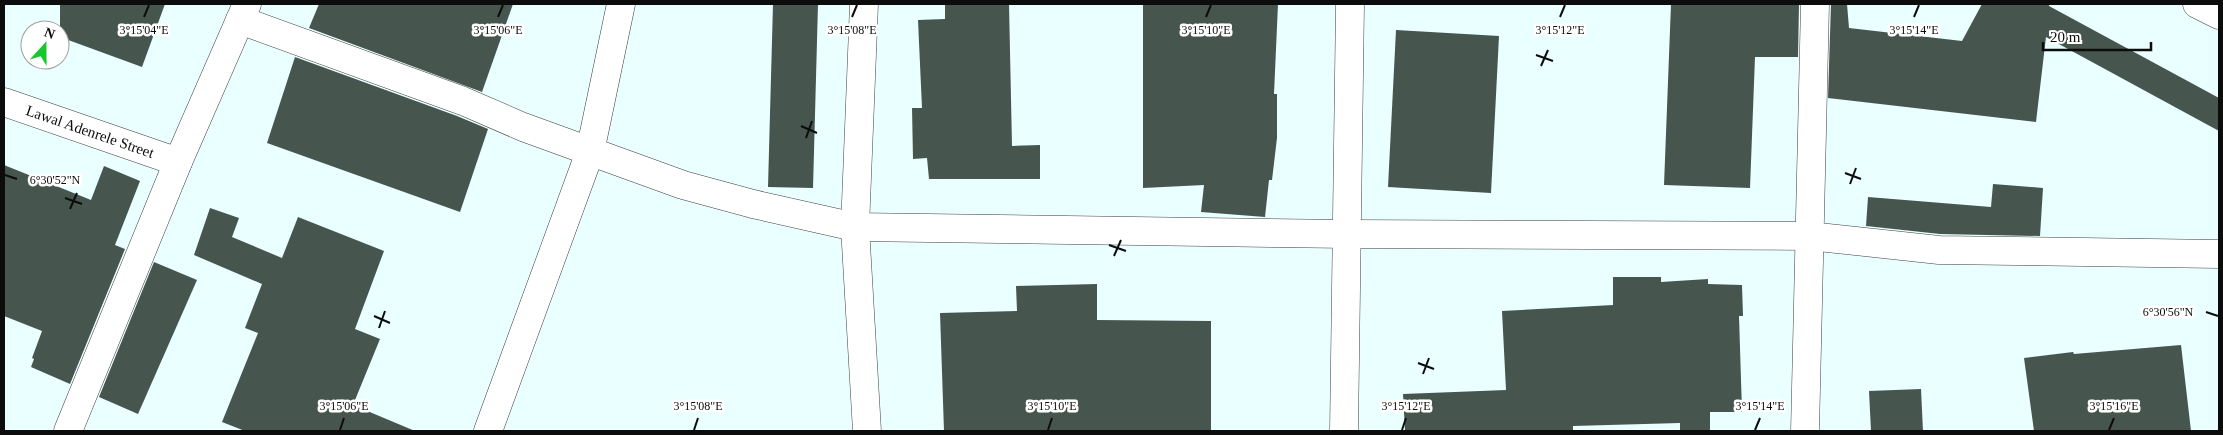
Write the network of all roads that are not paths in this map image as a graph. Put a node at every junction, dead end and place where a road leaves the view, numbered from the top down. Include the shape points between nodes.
1 (621, 4) edge
2 (864, 4) edge
3 (1350, 4) edge
4 (1815, 4) edge
5 (2197, 4) edge
6 (243, 12) edge
7 (2219, 15) edge
8 (4, 102) edge
9 (590, 152) junction
10 (178, 162) junction
11 (856, 227) junction
12 (1347, 234) junction
13 (1810, 236) junction
14 (2219, 254) edge
15 (71, 431) edge
16 (488, 431) edge
17 (867, 431) edge
18 (1344, 431) edge
19 (1806, 431) edge

1 - 9 street
2 - 11 street
3 - 12 street
4 - 13 street
5 - 7 street
6 - 9 street
6 - 10 street
8 - 10 street, Lawal Adenrele Street
9 - 11 street via 692,187
9 - 16 street
10 - 15 street
11 - 12 street
11 - 17 street
12 - 13 street
12 - 18 street
13 - 14 street via 1939,250
13 - 19 street

